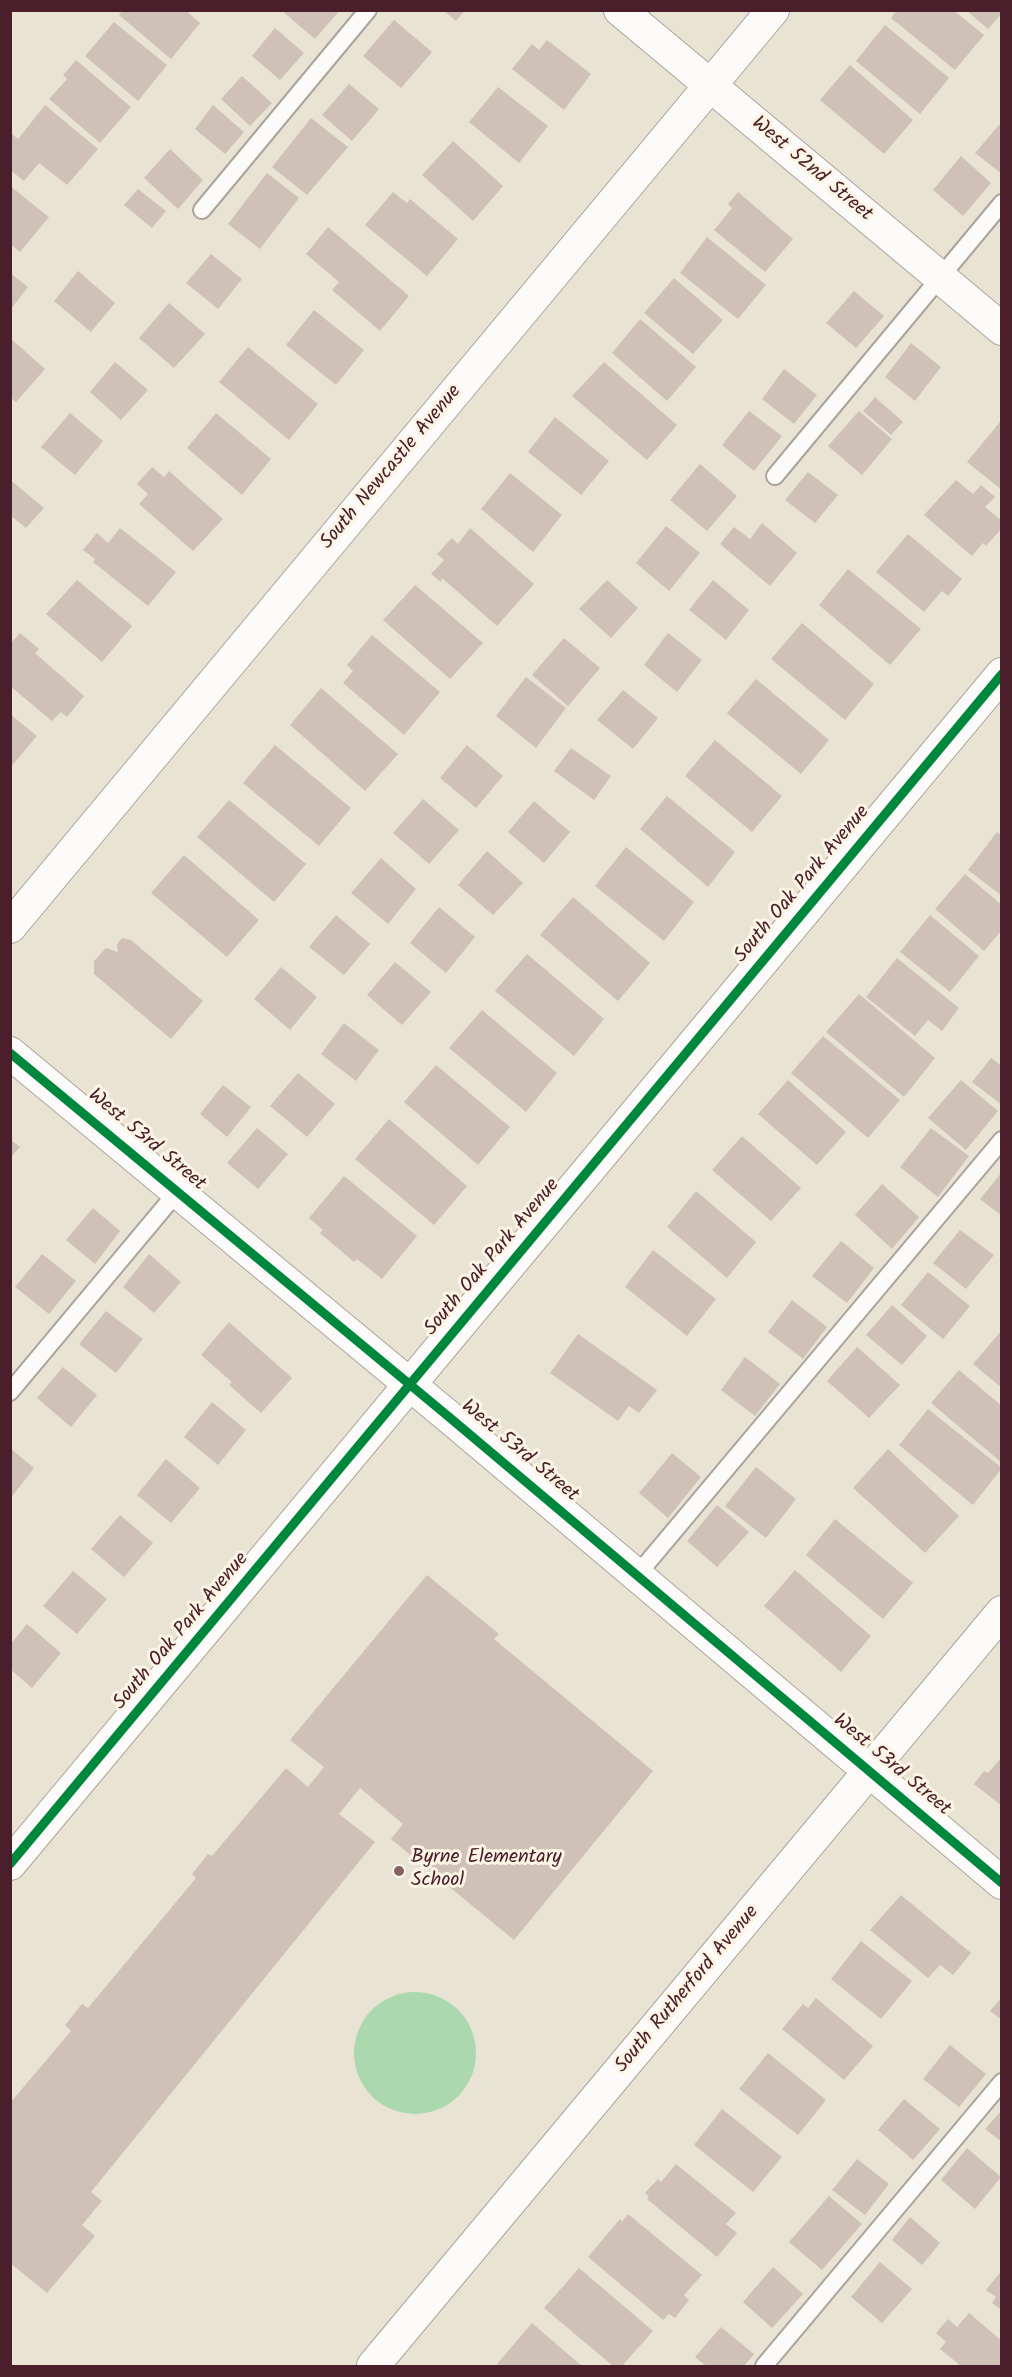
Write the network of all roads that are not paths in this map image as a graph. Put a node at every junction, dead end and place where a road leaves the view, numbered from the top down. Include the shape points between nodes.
1 (368, 10) edge
2 (620, 10) edge
3 (773, 10) edge
4 (710, 85) junction
5 (1002, 203) edge
6 (202, 210) dead end
7 (939, 277) junction
8 (1002, 329) edge
9 (775, 476) dead end
10 (1002, 674) edge
11 (10, 927) edge
12 (10, 1053) edge
13 (1002, 1140) edge
14 (178, 1191) junction
15 (411, 1385) junction
16 (10, 1392) edge
17 (637, 1575) junction
18 (1002, 1612) edge
19 (869, 1772) junction
20 (10, 1864) edge
21 (1002, 1883) edge
22 (1002, 2082) edge
23 (373, 2367) edge
24 (764, 2367) edge

1 - 6 lane
2 - 4 street, West 52nd Street
3 - 4 street, South Newcastle Avenue
4 - 7 street, West 52nd Street
4 - 11 street, South Newcastle Avenue
5 - 7 lane
7 - 8 street, West 52nd Street
7 - 9 lane
10 - 15 street, South Oak Park Avenue
12 - 14 street, West 53rd Street
13 - 17 lane
14 - 15 street, West 53rd Street
14 - 16 lane
15 - 17 street, West 53rd Street
15 - 20 street, South Oak Park Avenue
17 - 19 street, West 53rd Street
18 - 19 street, South Rutherford Avenue
19 - 21 street, West 53rd Street
19 - 23 street, South Rutherford Avenue
22 - 24 lane

